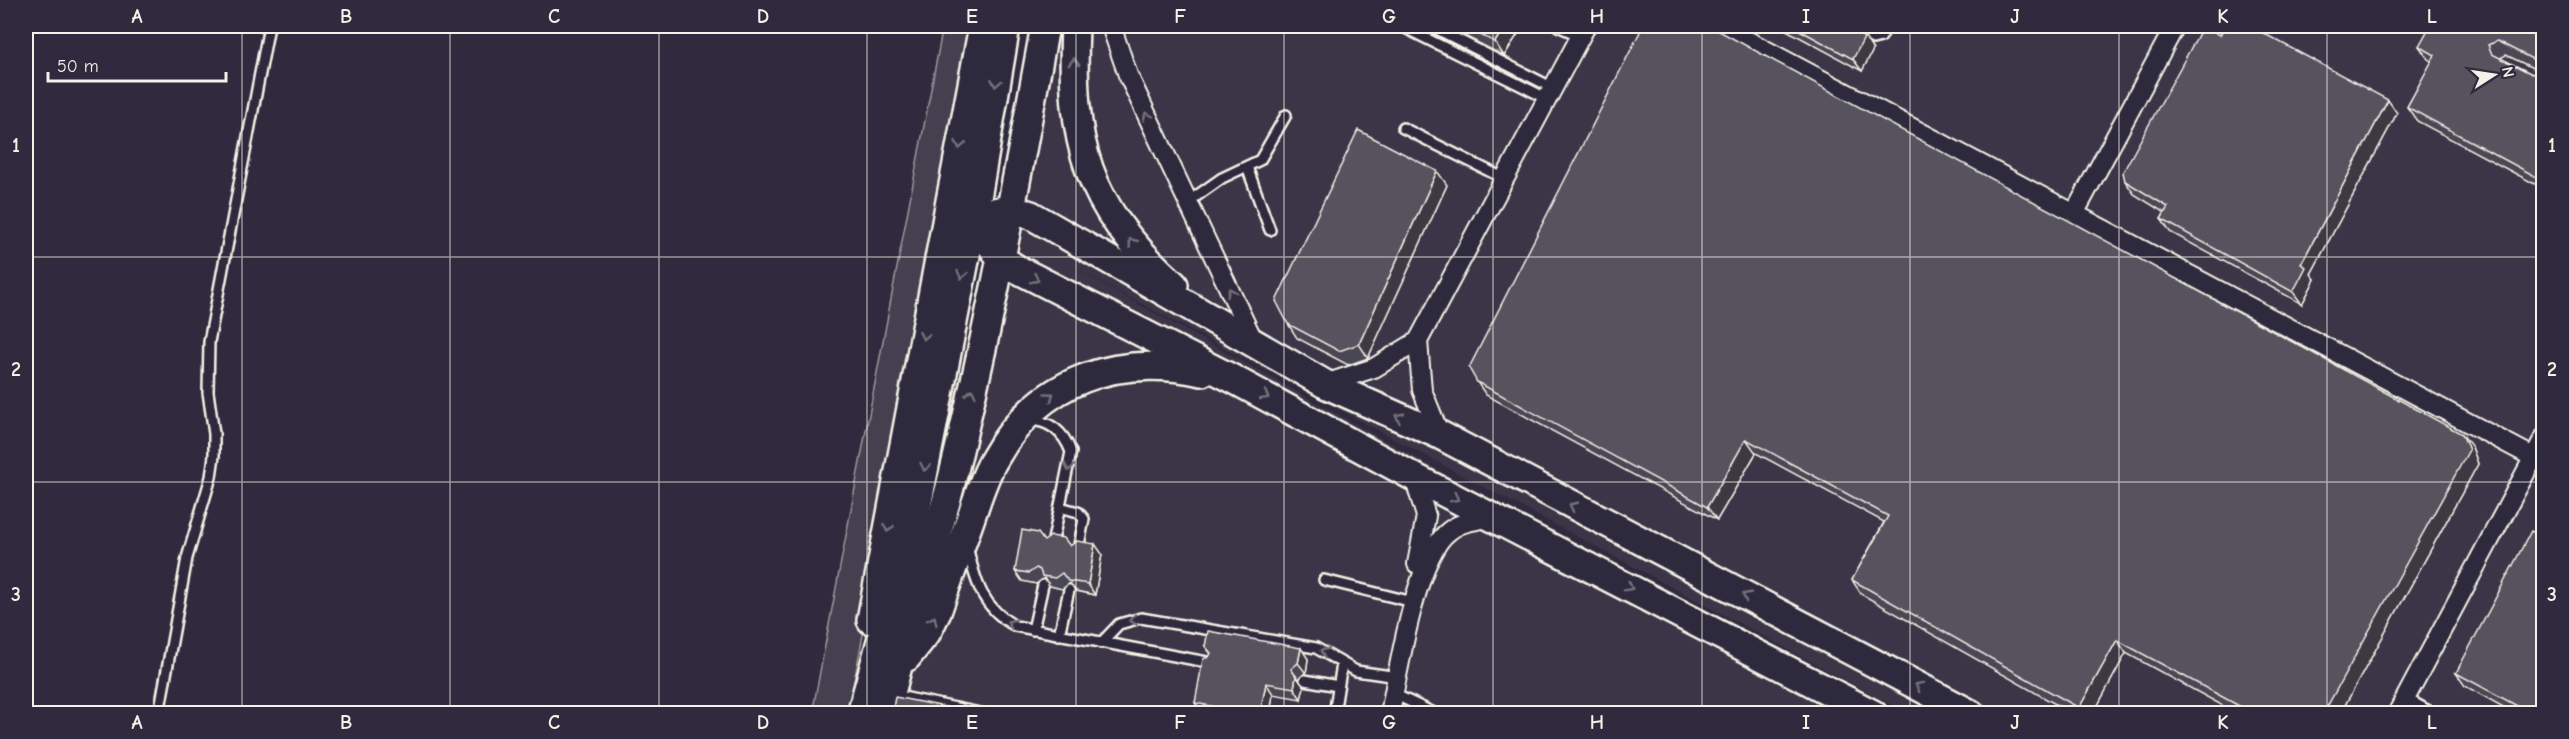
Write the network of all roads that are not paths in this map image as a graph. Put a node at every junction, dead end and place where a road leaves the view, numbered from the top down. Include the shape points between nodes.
1 (270, 26) edge
2 (983, 26) edge
3 (1006, 26) edge
4 (1045, 26) edge
5 (1075, 26) edge
6 (1111, 26) edge
7 (1401, 26) edge
8 (1431, 26) edge
9 (1558, 26) edge
10 (1724, 26) edge
11 (1847, 26) edge
12 (1887, 26) edge
13 (2175, 26) edge
14 (1584, 31) edge
15 (1550, 93) junction
16 (1286, 115) dead end
17 (1403, 128) dead end
18 (1247, 167) junction
19 (1505, 179) junction
20 (1188, 202) junction
21 (1012, 209) junction
22 (2074, 214) junction
23 (975, 218) junction
24 (1270, 230) dead end
25 (1001, 258) junction
26 (1221, 324) junction
27 (1418, 341) junction
28 (1255, 345) junction
29 (1233, 379) junction
30 (1325, 384) junction
31 (1022, 420) junction
32 (1440, 435) junction
33 (2544, 438) edge
34 (2533, 457) junction
35 (1414, 477) junction
36 (1060, 507) junction
37 (1493, 517) junction
38 (964, 536) junction
39 (1052, 545) edge
40 (1078, 550) edge
41 (1324, 580) dead end
42 (1043, 585) edge
43 (1069, 590) edge
44 (1414, 597) junction
45 (1033, 630) junction
46 (1059, 635) junction
47 (1101, 643) junction
48 (1212, 663) edge
49 (1342, 664) junction
50 (897, 666) junction
51 (1305, 680) dead end
52 (1338, 686) junction
53 (1396, 686) junction
54 (888, 704) edge
55 (2401, 706) edge
56 (159, 714) edge
57 (855, 714) edge
58 (861, 714) edge
59 (985, 714) edge
60 (1334, 714) edge
61 (1390, 714) edge
62 (1436, 714) edge
63 (1873, 714) edge
64 (1971, 714) edge
65 (2434, 714) edge

1 - 56 lane via 209,342 208,392 214,434 211,477 187,558
2 -> 57 street
3 -> 23 street
4 - 21 street
26 -> 5 street via 1133,245 1104,204 1087,170 1074,99
20 -> 6 street via 1128,75
7 - 15 lane
8 - 15 lane
9 - 14 lane
10 - 22 street
11 - 12 lane via 1873,39 1881,37
13 - 22 street
14 - 15 street
15 - 19 street
16 - 18 lane via 1263,157
17 - 19 lane
18 - 20 lane via 1222,178
18 - 24 lane
19 - 27 street
28 -> 20 street
21 - 23 street via 999,209
21 - 25 street
21 - 26 street via 1031,215
22 - 34 street
23 - 25 street
23 -> 58 street via 915,517
25 -> 29 street
50 -> 25 street via 950,485
26 - 28 street
27 - 30 street via 1374,368
27 - 32 street via 1422,390
28 - 30 street
31 -> 29 street via 1063,387 1100,372 1136,366 1174,366
29 -> 35 street
32 -> 30 street
31 -> 36 lane via 1044,422 1067,442 1071,459
31 - 38 street via 994,458
64 -> 32 street
33 - 34 street
34 - 55 street
35 -> 37 street
35 - 44 street via 1426,516 1414,576
36 - 39 lane
36 - 40 lane via 1078,512 1084,519
37 - 44 street via 1458,525 1440,539
37 -> 63 street
45 -> 38 lane via 1002,619 982,598
50 -> 38 street via 913,651 932,622
41 - 44 lane
42 - 45 lane
43 - 46 lane
44 - 53 street
45 - 46 lane
46 - 47 lane
47 - 48 lane
49 -> 47 lane via 1316,648 1141,618 1119,624
49 - 52 lane
49 - 53 lane
50 - 54 street
51 - 52 lane
52 - 60 lane
53 - 61 street
53 - 62 lane
54 - 59 lane
55 - 65 lane

